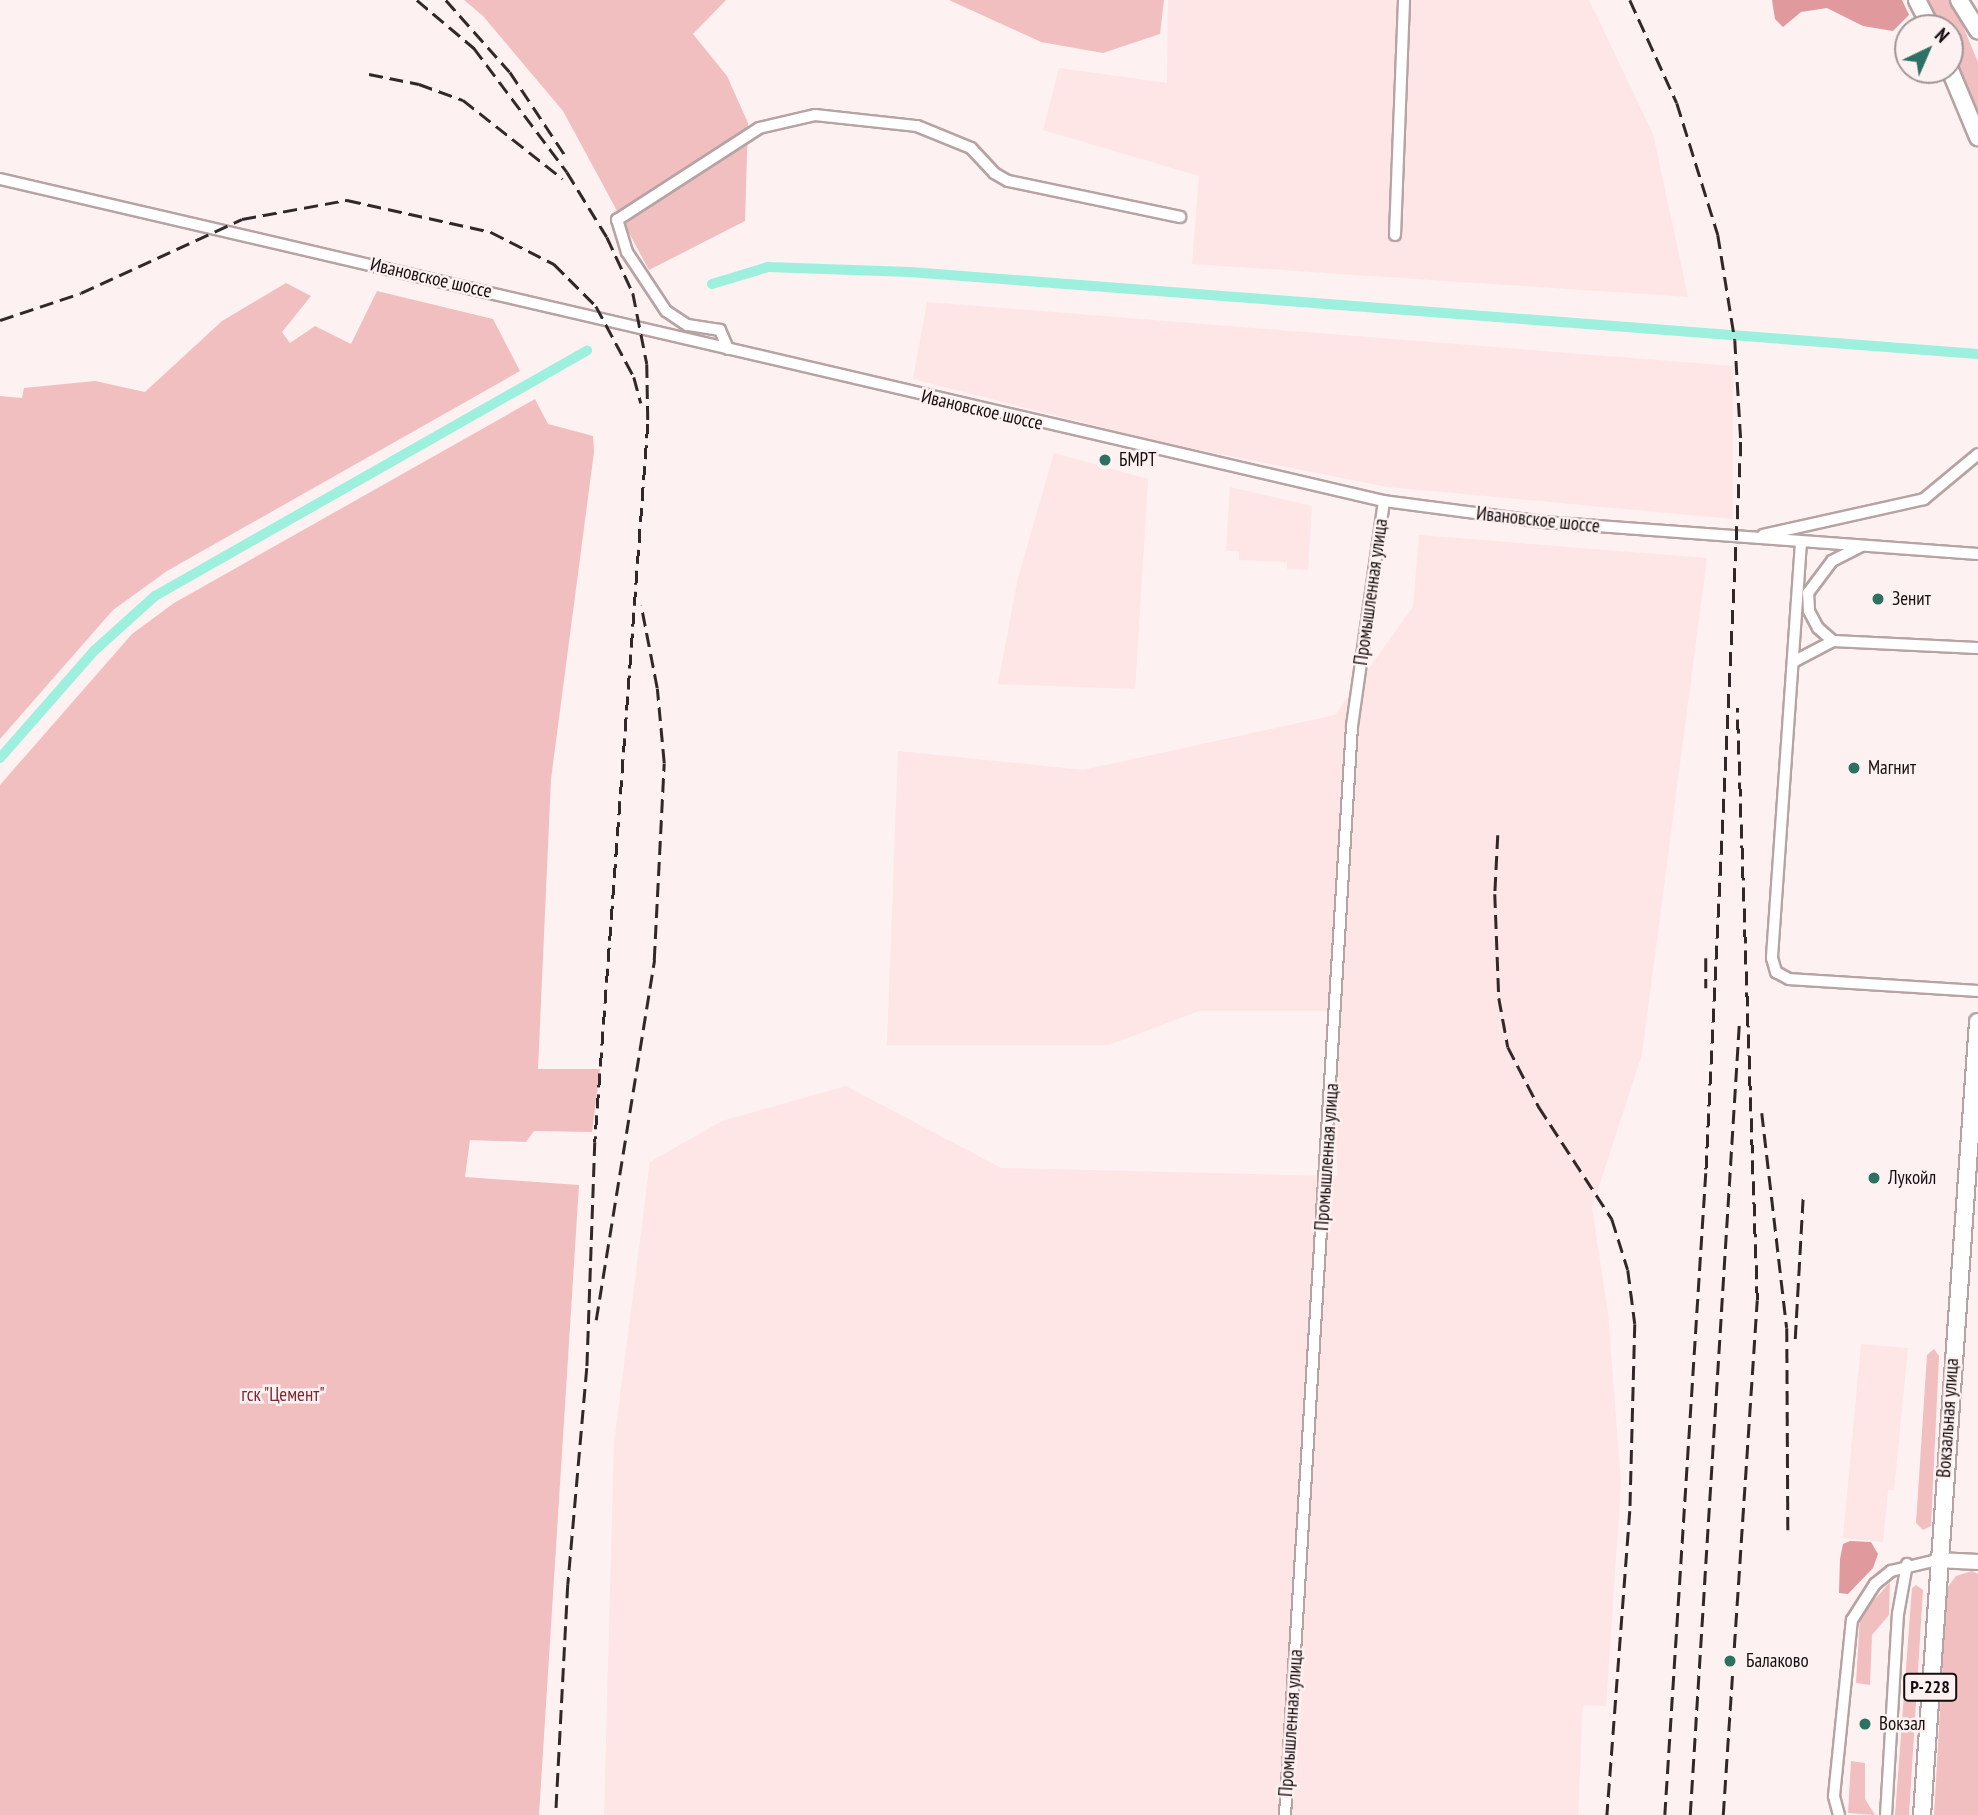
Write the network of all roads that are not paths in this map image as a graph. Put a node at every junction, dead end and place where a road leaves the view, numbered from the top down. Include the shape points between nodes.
1 (1404, 0) edge
2 (1959, 0) edge
3 (1978, 30) edge
4 (1956, 84) edge
5 (1978, 137) edge
6 (0, 179) edge
7 (1180, 217) dead end
8 (1395, 235) dead end
9 (727, 349) junction
10 (1978, 454) edge
11 (1384, 501) junction
12 (1752, 538) junction
13 (1801, 542) junction
14 (1862, 546) junction
15 (1978, 554) edge
16 (1833, 640) junction
17 (1978, 648) edge
18 (1793, 662) junction
19 (1978, 991) edge
20 (1978, 1021) edge
21 (1937, 1560) junction
22 (1978, 1562) edge
23 (1907, 1564) junction
24 (1285, 1815) edge
25 (1839, 1815) edge
26 (1886, 1815) edge
27 (1923, 1815) edge

1 - 8 street
2 - 3 highway
4 - 5 highway
6 - 9 street, Ивановское шоссе
7 - 9 street via 1008,181 971,148 917,126 815,116 758,128 617,220 627,252 666,311 687,325 720,330
9 - 11 street, Ивановское шоссе
10 - 12 street via 1924,499
11 - 12 street, Ивановское шоссе via 1543,522
11 - 24 street, Промышленная улица via 1352,726
12 - 13 street, Ивановское шоссе
13 - 14 street, Ивановское шоссе
13 - 18 street
14 - 15 street, Ивановское шоссе
14 - 16 street via 1832,561 1808,593 1813,620
16 - 17 street
16 - 18 street
18 - 19 street via 1772,945 1776,972 1789,979
20 - 21 highway, Вокзальная улица / Р-228
21 - 22 main road
21 - 23 street
21 - 27 highway, Вокзальная улица / Р-228
23 - 25 street via 1875,1584 1852,1620 1834,1796
23 - 26 street via 1894,1665

